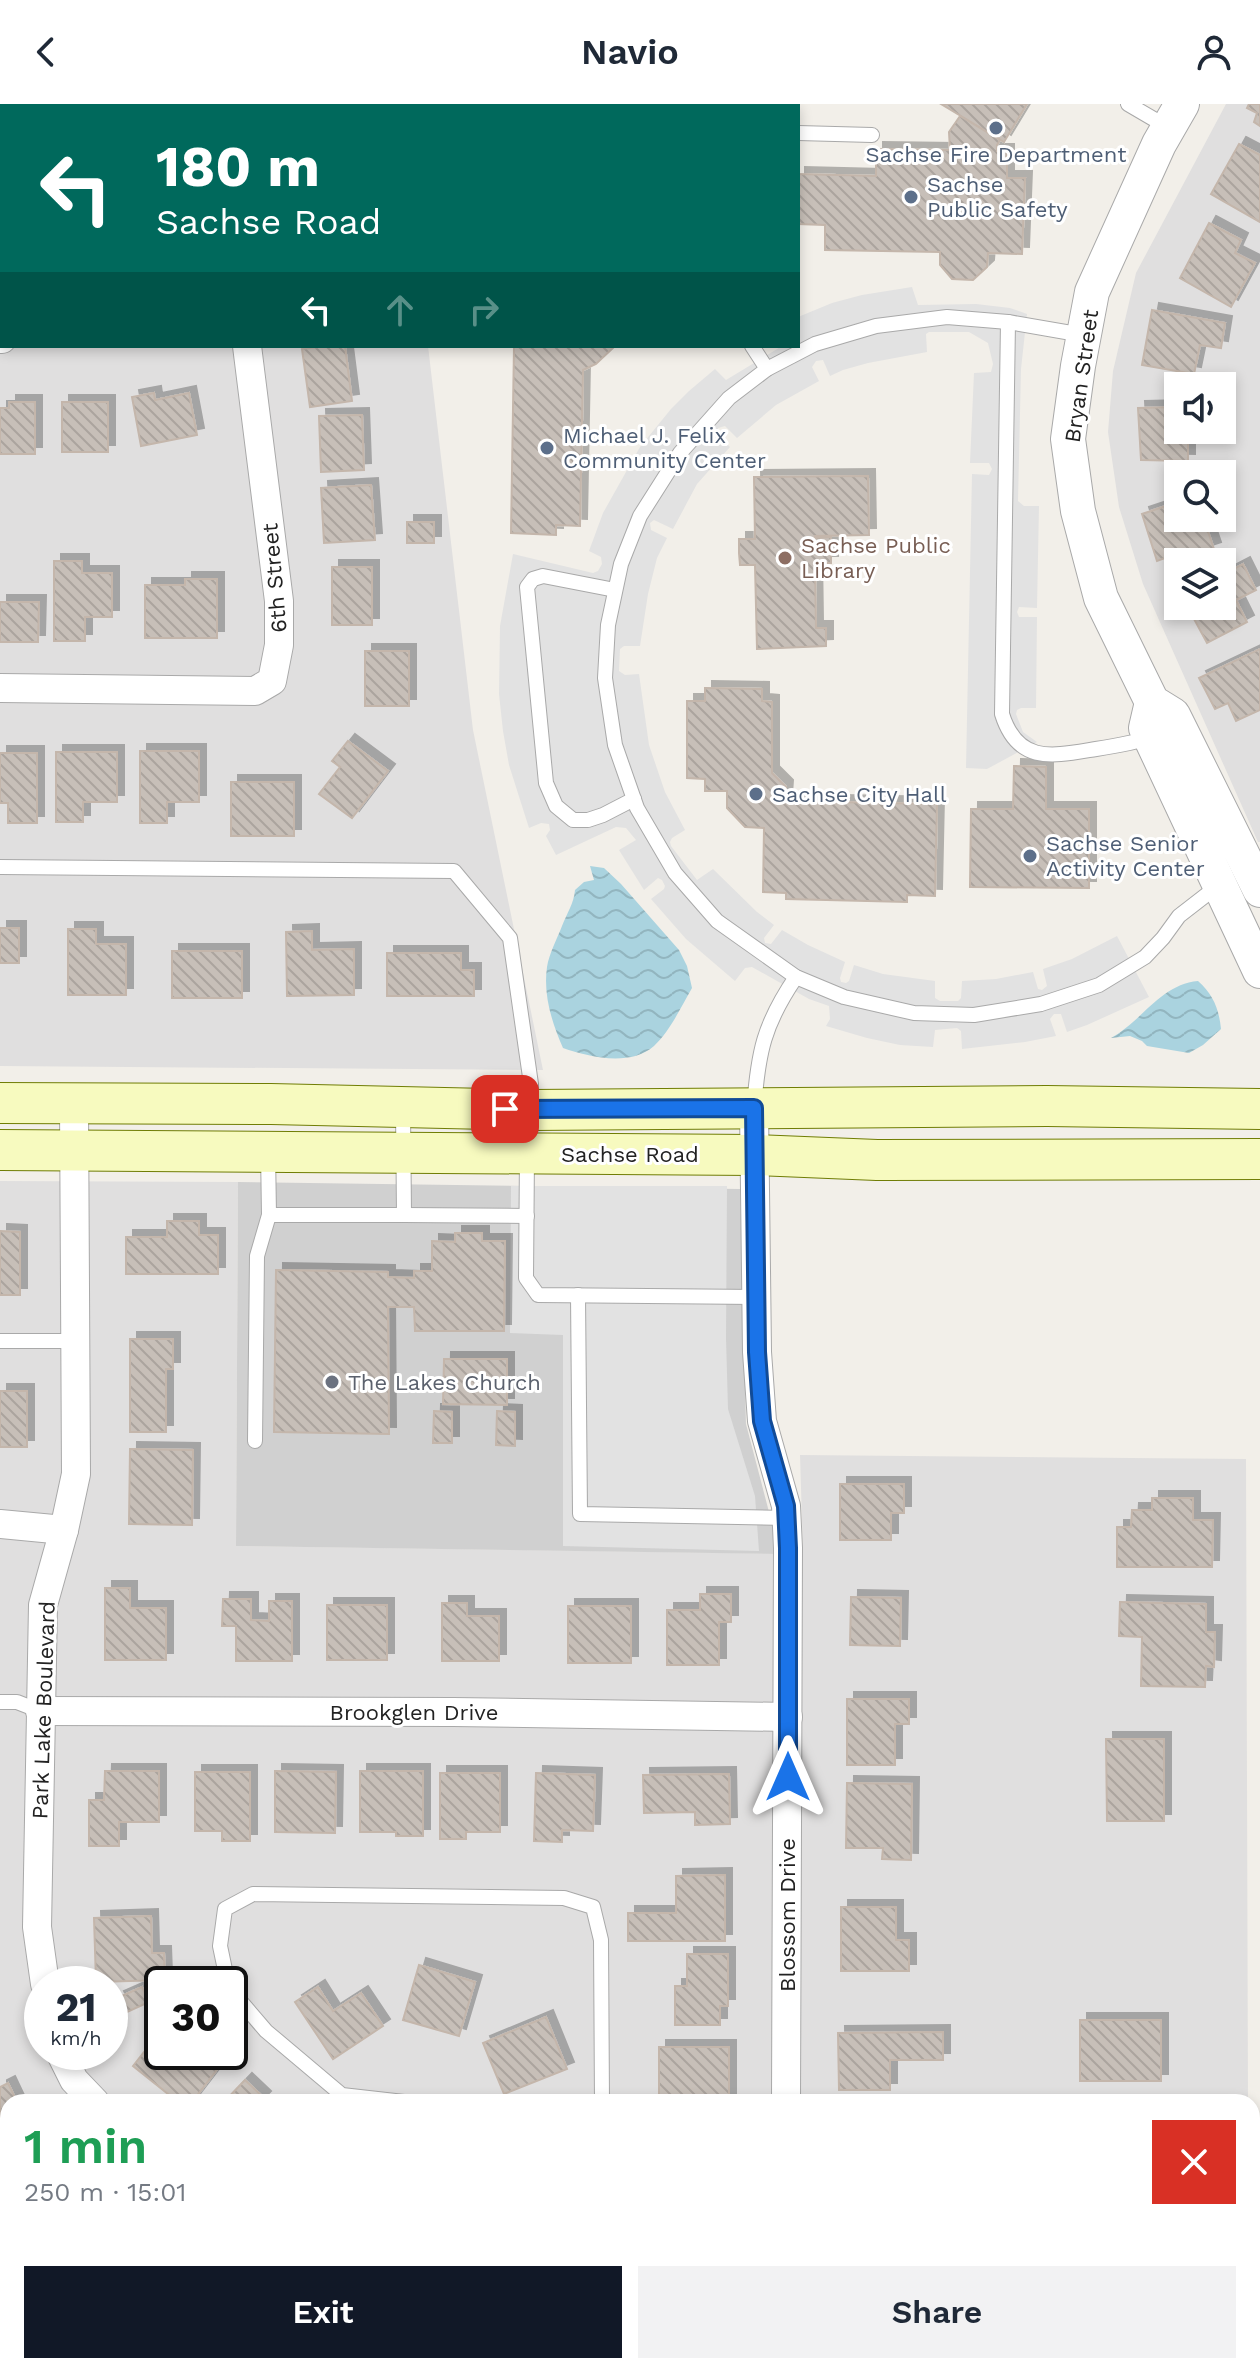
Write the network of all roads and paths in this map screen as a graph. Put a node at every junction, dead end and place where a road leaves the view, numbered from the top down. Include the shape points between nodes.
1 (1128, 104) edge
2 (1176, 116) edge
3 (800, 133) edge
4 (872, 135) dead end
5 (1008, 322) junction
6 (1084, 335) junction
7 (247, 348) edge
8 (753, 348) edge
9 (767, 369) junction
10 (615, 590) junction
11 (0, 688) edge
12 (1164, 732) junction
13 (634, 799) junction
14 (0, 867) edge
15 (1240, 880) edge
16 (1260, 971) edge
17 (796, 977) junction
18 (0, 1103) edge
19 (74, 1104) junction
20 (403, 1108) junction
21 (754, 1108) junction
22 (1260, 1109) edge
23 (531, 1110) junction
24 (0, 1150) edge
25 (74, 1150) junction
26 (268, 1152) junction
27 (403, 1153) junction
28 (527, 1154) junction
29 (755, 1155) junction
30 (1260, 1159) edge
31 (269, 1215) junction
32 (404, 1215) junction
33 (527, 1216) junction
34 (578, 1295) junction
35 (757, 1297) junction
36 (0, 1341) edge
37 (76, 1341) junction
38 (255, 1441) dead end
39 (787, 1518) junction
40 (0, 1524) edge
41 (64, 1530) junction
42 (0, 1702) edge
43 (40, 1711) junction
44 (788, 1717) junction
45 (42, 1966) edge
46 (224, 1966) edge
47 (248, 2010) edge
48 (69, 2070) edge
49 (87, 2094) edge
50 (341, 2094) edge
51 (602, 2094) edge
52 (786, 2094) edge

1 - 2 lane
2 - 6 street, Bryan Street via 1092,292
3 - 4 lane
5 - 6 lane
5 - 9 lane via 947,317 876,326 815,344
5 - 12 lane via 1002,714 1009,735 1024,748 1051,756 1133,743
6 - 12 street, Bryan Street via 1068,439 1078,511 1101,598 1152,702 1173,715
7 - 11 street, 6th Street via 279,601 272,681 255,691
8 - 9 lane
9 - 10 lane via 729,398 680,453 640,516
10 - 13 lane via 605,678 615,745
10 - 13 lane via 543,576 527,587 546,783 556,806 573,820 588,820
12 - 15 street, Bryan Street
13 - 17 lane via 675,873 717,921
14 - 23 lane via 454,871 510,938
15 - 16 street, Bryan Street
15 - 17 lane via 1179,916 1145,957 1099,985 1041,1004 974,1015 914,1013 844,997
17 - 21 lane via 768,1024 756,1071
18 - 19 main road, Sachse Road
19 - 20 main road, Sachse Road
19 - 25 street, Park Lake Boulevard
20 - 23 main road, Sachse Road
20 - 27 lane
21 - 22 main road, Sachse Road
21 - 23 main road, Sachse Road
21 - 29 street, Blossom Drive
24 - 25 main road, Sachse Road
25 - 26 main road, Sachse Road
25 - 37 street, Park Lake Boulevard
26 - 27 main road, Sachse Road
26 - 31 lane
27 - 28 main road, Sachse Road
27 - 32 lane
28 - 29 main road, Sachse Road
28 - 33 lane
29 - 30 main road, Sachse Road via 877,1160
29 - 35 street, Blossom Drive
31 - 32 lane
31 - 38 lane via 257,1256
32 - 33 lane
33 - 34 lane via 526,1278 538,1295
34 - 35 lane
34 - 39 lane via 580,1514
35 - 39 street, Blossom Drive via 762,1421
36 - 37 lane
37 - 41 street, Park Lake Boulevard via 76,1474
39 - 44 street, Blossom Drive
40 - 41 street
41 - 43 street, Park Lake Boulevard via 43,1605
42 - 43 lane
43 - 44 street, Brookglen Drive
43 - 45 street, Park Lake Boulevard via 37,1927
44 - 52 street, Blossom Drive
46 - 51 lane via 220,1946 225,1909 253,1894 564,1898 593,1907 601,1940
47 - 50 lane
48 - 49 street

